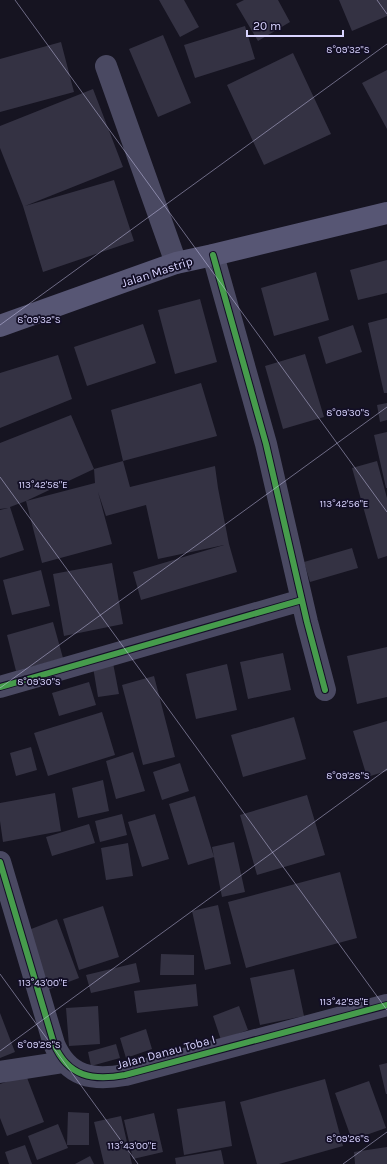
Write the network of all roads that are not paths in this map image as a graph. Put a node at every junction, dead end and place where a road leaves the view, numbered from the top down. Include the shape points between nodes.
1 (106, 66) dead end
2 (387, 213) edge
3 (213, 255) junction
4 (176, 263) junction
5 (0, 326) edge
6 (302, 600) junction
7 (0, 687) edge
8 (325, 690) dead end
9 (0, 862) edge
10 (387, 1005) edge
11 (64, 1062) junction
12 (0, 1072) edge

1 - 4 street
2 - 3 main road, Jalan Mastrip
3 - 4 main road, Jalan Mastrip
3 - 6 street via 266,444
4 - 5 main road, Jalan Mastrip
6 - 7 street
6 - 8 street
9 - 11 street, Jalan Danau Toba I via 50,1033
10 - 11 street, Jalan Danau Toba I via 109,1078 86,1075
11 - 12 street

